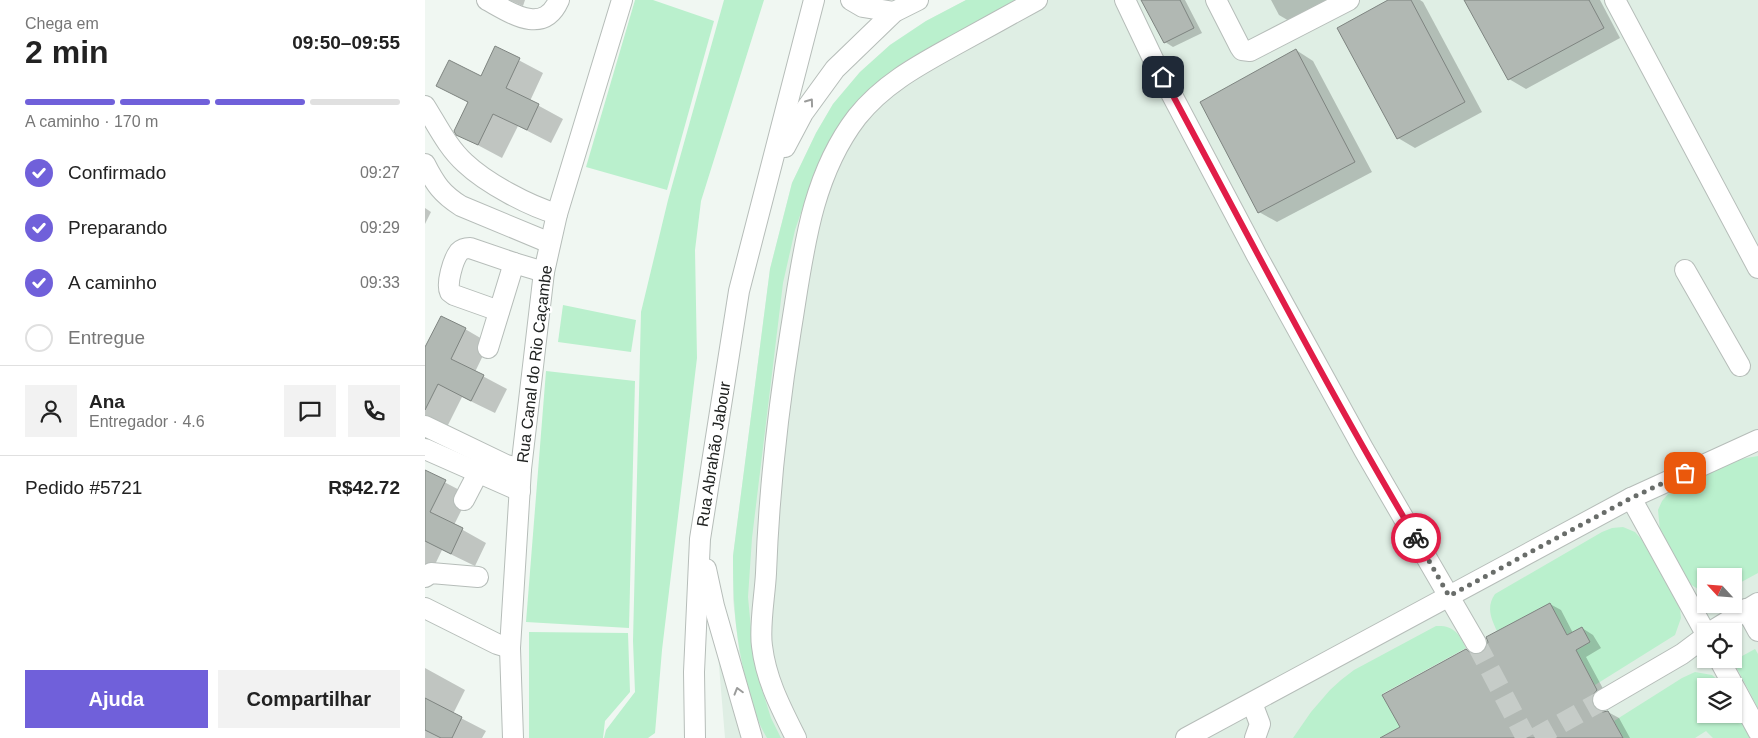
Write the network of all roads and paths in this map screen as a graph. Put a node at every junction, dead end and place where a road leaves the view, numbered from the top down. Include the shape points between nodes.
1 (487, 0) edge
2 (559, 0) edge
3 (621, 0) edge
4 (814, 0) edge
5 (851, 0) edge
6 (918, 0) edge
7 (1037, 0) edge
8 (1125, 0) edge
9 (1216, 0) edge
10 (1349, 0) edge
11 (1615, 0) edge
12 (894, 12) junction
13 (425, 106) edge
14 (425, 164) edge
15 (770, 175) junction
16 (557, 214) junction
17 (550, 243) junction
18 (514, 263) junction
19 (1758, 268) edge
20 (1685, 270) dead end
21 (544, 272) junction
22 (499, 311) junction
23 (488, 348) dead end
24 (1740, 366) dead end
25 (425, 426) edge
26 (1758, 440) edge
27 (425, 449) edge
28 (521, 469) junction
29 (477, 473) junction
30 (520, 491) junction
31 (1631, 498) junction
32 (465, 500) dead end
33 (700, 539) junction
34 (425, 577) edge
35 (478, 577) dead end
36 (1449, 596) junction
37 (1752, 606) edge
38 (425, 608) edge
39 (1699, 623) edge
40 (1725, 623) edge
41 (1758, 631) edge
42 (1697, 642) edge
43 (1476, 643) tunnel mouth
44 (510, 648) junction
45 (1724, 668) edge
46 (1603, 700) tunnel mouth
47 (1252, 703) junction
48 (1758, 731) edge
49 (513, 738) edge
50 (695, 738) edge
51 (752, 738) edge
52 (797, 738) edge
53 (1186, 738) edge
54 (1255, 738) edge

1 - 2 street via 517,16 537,19 555,10
3 - 16 street, Rua Canal do Rio Caçambe
4 - 15 street, Rua Abrahão Jabour
5 - 12 street via 863,7
6 - 12 street, Rua Abrahão Jabour
7 - 52 street via 910,70 876,96 846,134 821,184 810,219 799,276 783,382 768,518 761,644 766,673
8 - 36 street via 1256,254
9 - 10 street via 1240,47 1246,51
11 - 19 street
15 -> 12 street, Rua Abrahão Jabour via 803,113 835,69
13 - 16 street via 465,163 497,186
14 - 17 street via 435,184 448,198
15 - 33 street, Rua Abrahão Jabour via 739,292
16 - 17 street, Rua Canal do Rio Caçambe
17 - 21 street, Rua Canal do Rio Caçambe
18 - 21 street
18 - 22 street
18 - 22 street via 465,248 456,257 447,282 454,295
20 - 24 street
21 - 28 street, Rua Canal do Rio Caçambe
22 - 23 street
25 - 28 street
26 - 31 street
27 - 29 street
28 - 30 street, Rua Canal do Rio Caçambe
29 - 30 street
29 - 32 street
30 - 44 street, Rua Canal do Rio Caçambe
31 - 36 street
31 - 39 street
33 - 50 street, Rua Abrahão Jabour via 694,672
51 -> 33 street via 714,606
34 - 35 street via 431,573
36 - 43 street
36 - 47 street
37 - 40 street
37 - 41 street
38 - 44 street
42 - 46 street
44 - 49 street, Rua Canal do Rio Caçambe
45 - 48 street
47 - 53 street
47 - 54 street via 1260,724

